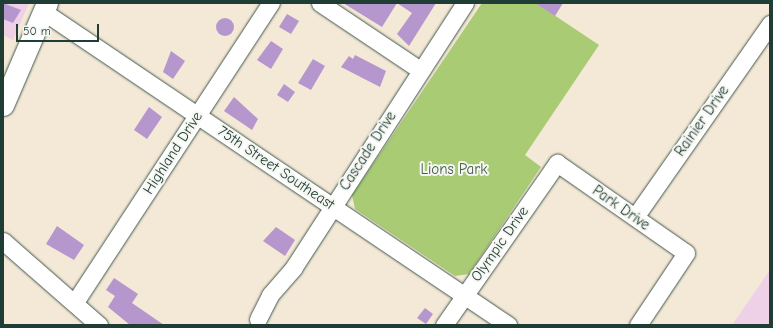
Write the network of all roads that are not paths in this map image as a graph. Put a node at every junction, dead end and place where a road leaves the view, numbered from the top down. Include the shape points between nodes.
1 (271, 3) edge
2 (320, 3) edge
3 (465, 3) edge
4 (45, 8) edge
5 (770, 24) edge
6 (420, 70) junction
7 (3, 105) edge
8 (197, 115) junction
9 (556, 162) joint
10 (333, 206) junction
11 (635, 218) junction
12 (3, 241) edge
13 (464, 295) junction
14 (75, 302) junction
15 (258, 319) dead end
16 (99, 325) edge
17 (444, 325) edge
18 (508, 325) edge
19 (638, 325) edge

1 - 8 street, Highland Drive
2 - 6 street
3 - 6 street, Cascade Drive
4 - 7 main road
4 - 8 street, 75th Street Southeast
5 - 11 street, Rainier Drive
6 - 10 street, Cascade Drive
8 - 10 street, 75th Street Southeast
8 - 14 street, Highland Drive
9 - 11 street, Park Drive
9 - 13 street, Olympic Drive
10 - 13 street, 75th Street Southeast
10 - 15 street, Cascade Drive via 294,267 270,295
11 - 19 street, Park Drive via 686,253
12 - 14 street
13 - 17 street, Olympic Drive
13 - 18 street, 75th Street Southeast
14 - 16 street

